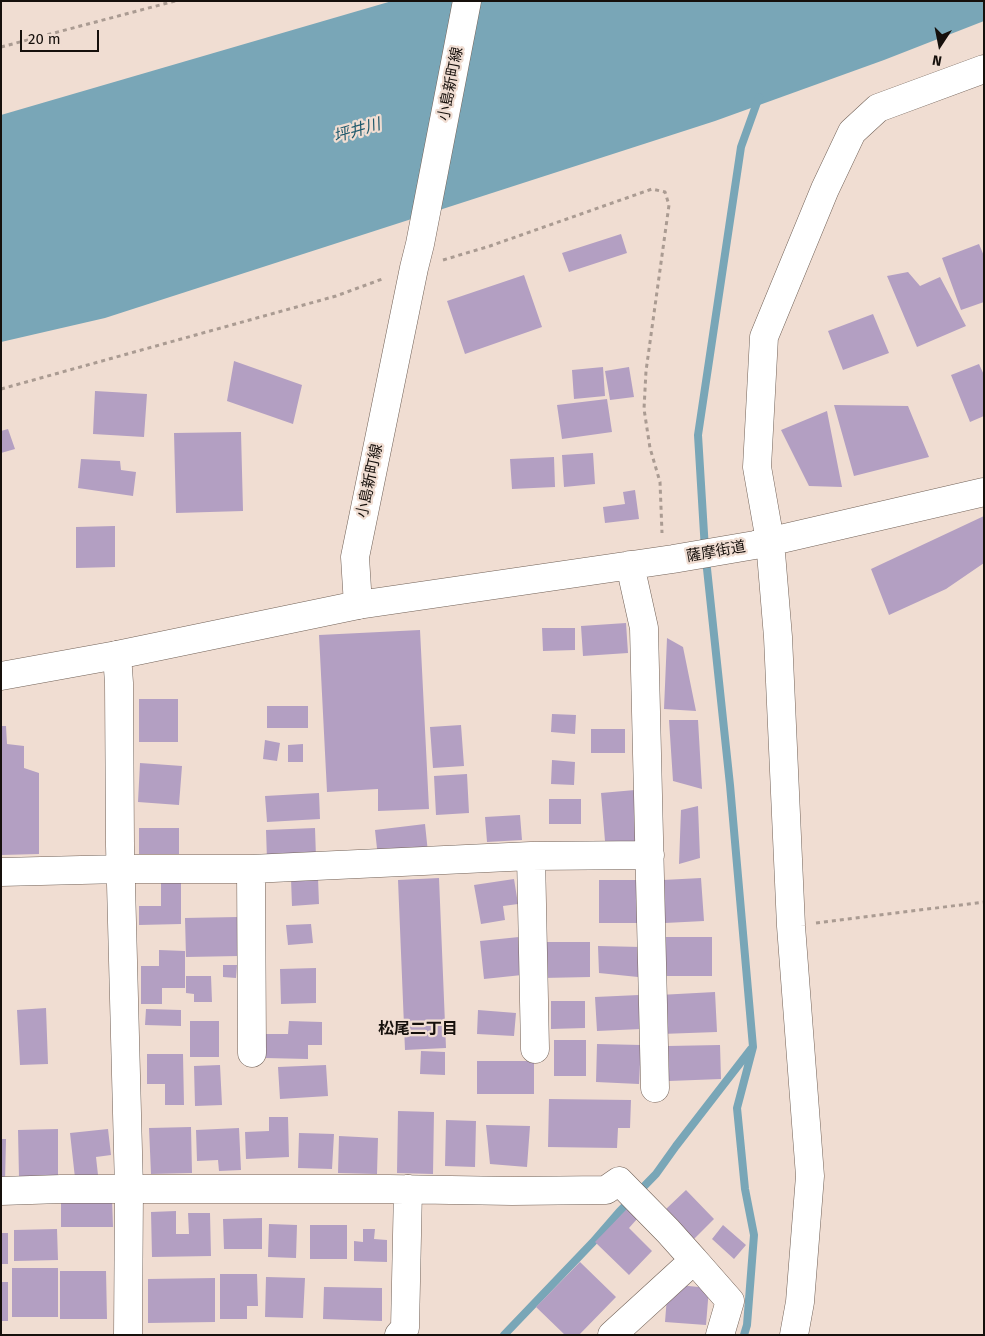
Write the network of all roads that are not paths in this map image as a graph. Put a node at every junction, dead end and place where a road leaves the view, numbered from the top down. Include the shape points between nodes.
1 (466, 1) edge
2 (984, 69) edge
3 (984, 492) edge
4 (762, 543) junction
5 (630, 565) junction
6 (358, 605) junction
7 (117, 655) junction
8 (1, 676) edge
9 (650, 855) junction
10 (531, 856) junction
11 (120, 869) junction
12 (251, 869) junction
13 (1, 872) edge
14 (535, 1049) dead end
15 (252, 1053) dead end
16 (654, 1088) dead end
17 (129, 1189) junction
18 (408, 1189) junction
19 (1, 1191) edge
20 (694, 1260) junction
21 (128, 1335) edge
22 (399, 1335) edge
23 (612, 1335) edge
24 (720, 1335) edge
25 (794, 1335) edge

1 - 6 street, 小島新町線 via 355,557
2 - 4 street via 878,108 852,132 825,189 764,337 757,467
3 - 4 street, 薩摩街道
4 - 5 street, 薩摩街道
4 - 25 street via 778,636 791,926 810,1176 800,1302
5 - 6 street, 薩摩街道
5 - 9 street via 644,628
6 - 7 street
7 - 8 street
7 - 11 street
9 - 10 street
9 - 16 street
10 - 12 street
10 - 14 street
11 - 12 street
11 - 13 street
11 - 17 street
12 - 15 street
17 - 18 street
17 - 19 street
17 - 21 street
18 - 20 street via 606,1190 619,1181
18 - 22 street via 405,1328
20 - 23 street
20 - 24 street via 730,1301

